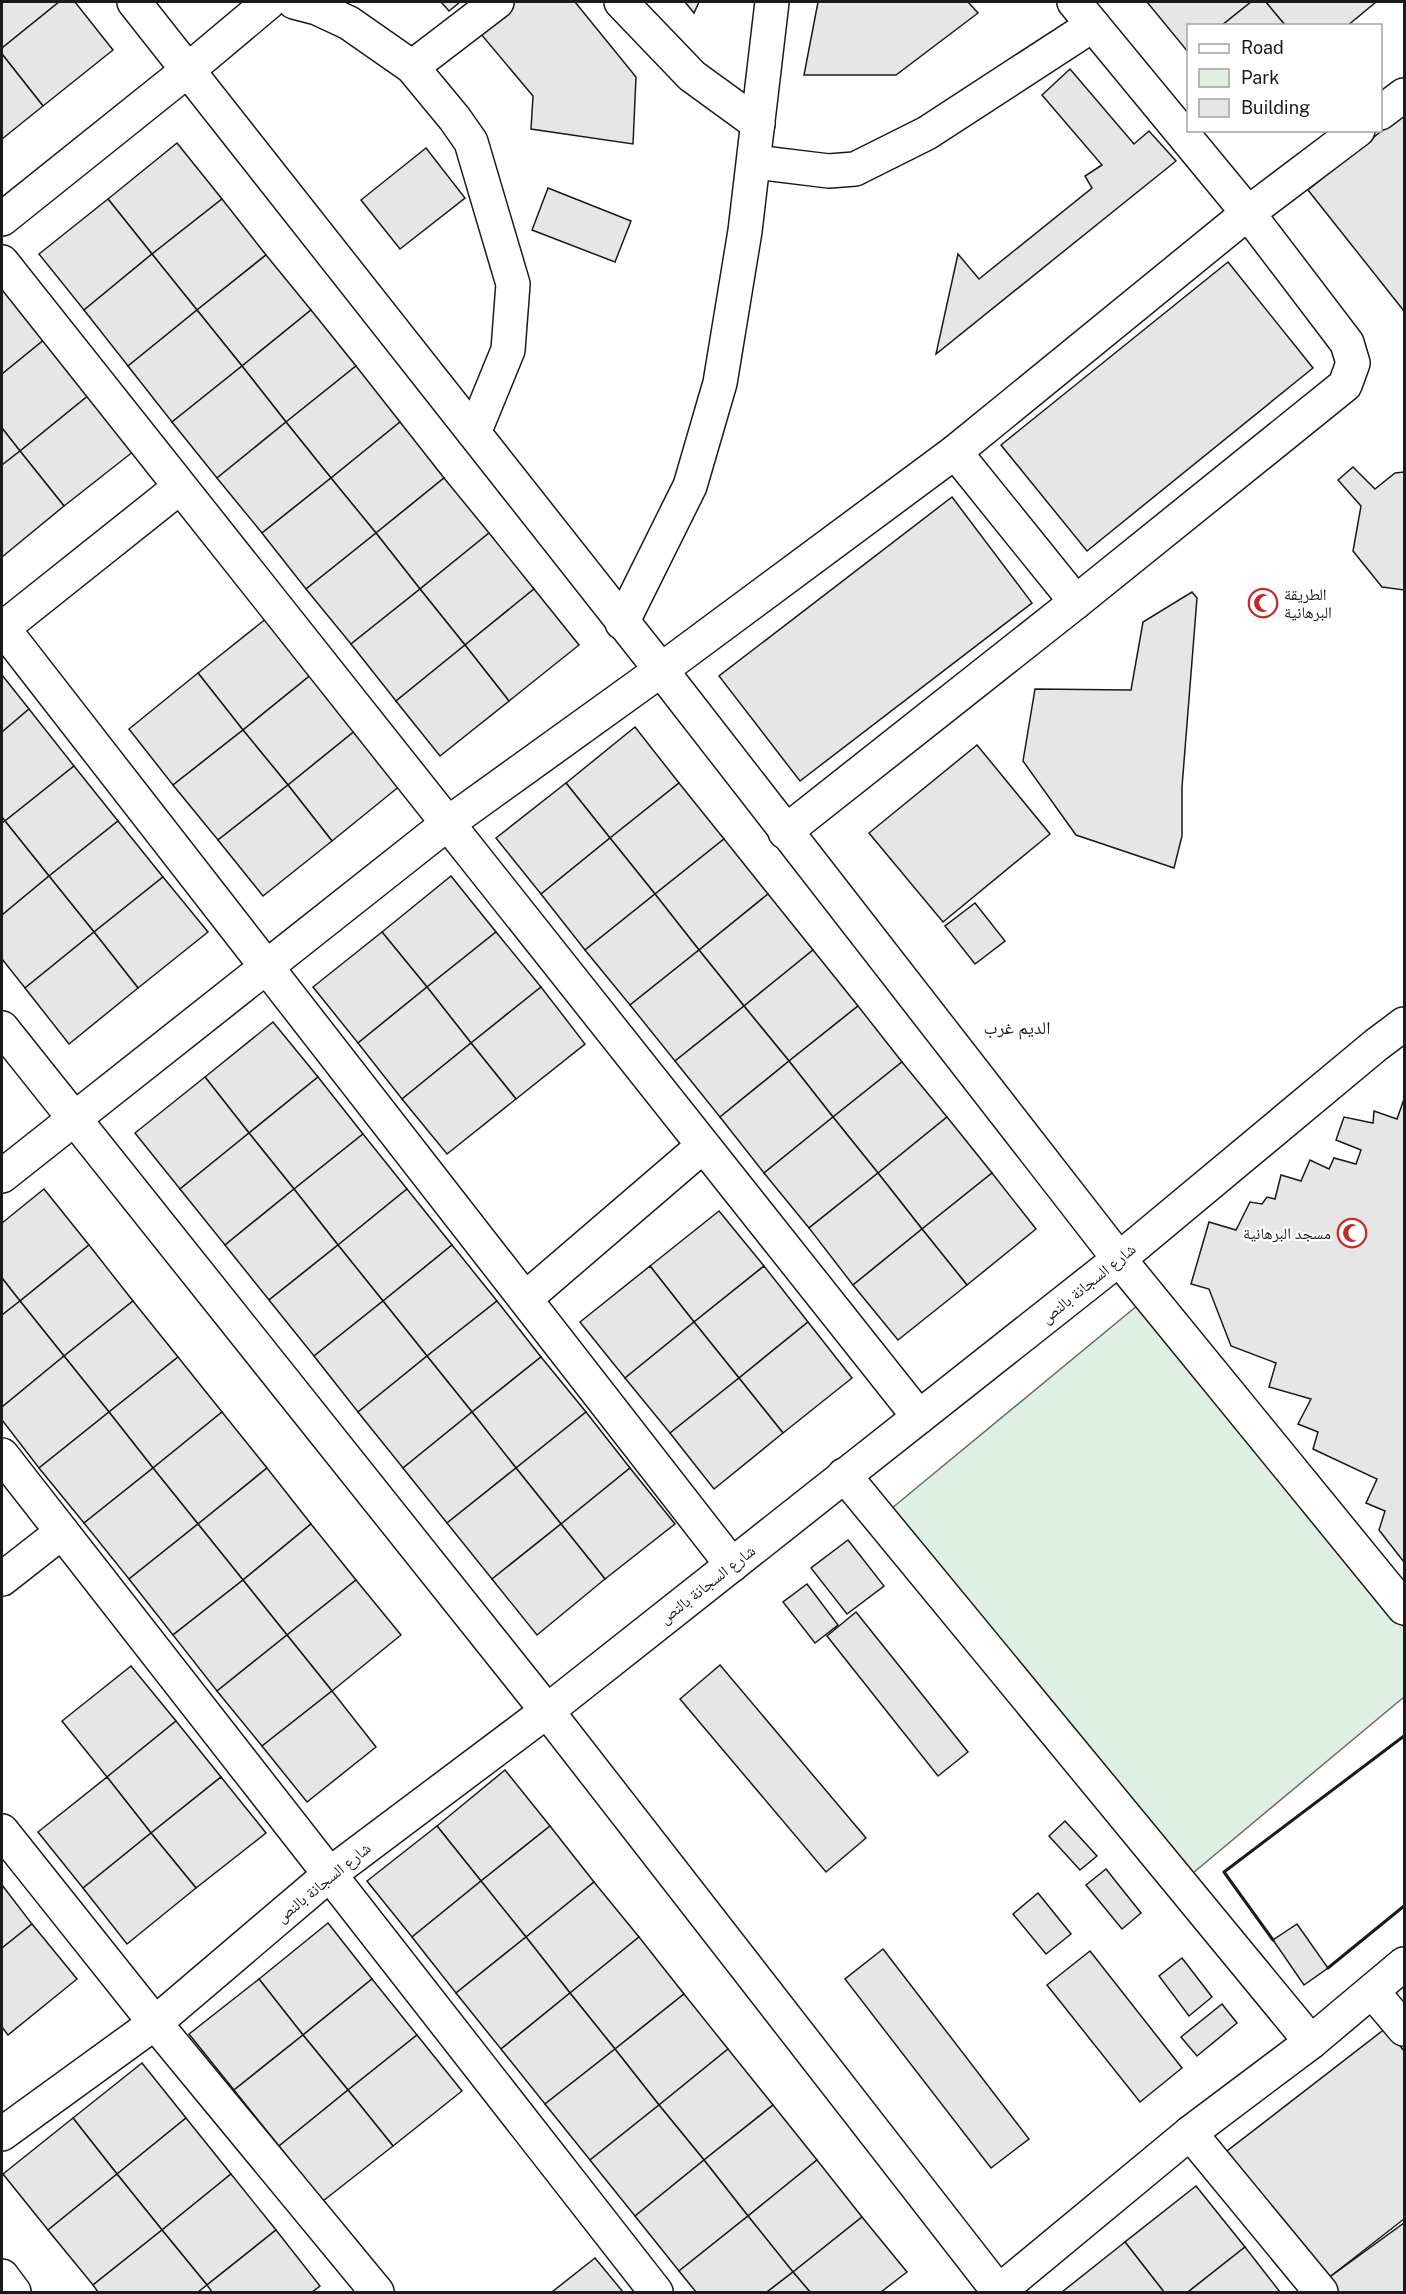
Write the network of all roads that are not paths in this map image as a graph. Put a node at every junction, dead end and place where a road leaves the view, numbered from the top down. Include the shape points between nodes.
1 (134, 2) edge
2 (269, 2) edge
3 (294, 2) edge
4 (497, 2) edge
5 (621, 2) edge
6 (772, 2) edge
7 (1084, 13) edge
8 (412, 68) junction
9 (188, 70) junction
10 (1404, 95) edge
11 (1382, 112) edge
12 (758, 124) junction
13 (1355, 132) edge
14 (754, 162) junction
15 (1248, 213) junction
16 (2, 219) edge
17 (2, 262) edge
18 (474, 433) junction
19 (955, 452) junction
20 (180, 487) junction
21 (1076, 603) junction
22 (622, 623) junction
23 (2, 628) edge
24 (661, 670) junction
25 (447, 824) junction
26 (785, 832) junction
27 (266, 969) junction
28 (1404, 1024) edge
29 (2, 1028) edge
30 (74, 1119) junction
31 (703, 1146) junction
32 (2, 1176) edge
33 (1119, 1259) junction
34 (526, 1298) junction
35 (919, 1417) junction
36 (2, 1455) edge
37 (843, 1474) junction
38 (62, 1532) junction
39 (732, 1565) junction
40 (2, 1579) edge
41 (1404, 1608) edge
42 (547, 1711) junction
43 (2, 1831) edge
44 (330, 1874) junction
45 (1404, 1964) edge
46 (1372, 1990) junction
47 (155, 2023) junction
48 (1404, 2029) edge
49 (1311, 2042) junction
50 (1190, 2133) junction
51 (2, 2134) edge
52 (2, 2276) edge
53 (14, 2292) edge
54 (377, 2292) edge
55 (656, 2292) edge
56 (999, 2292) edge
57 (1321, 2292) edge

1 - 9 street
2 - 9 street
3 - 8 street via 349,22
4 - 8 street
5 - 12 street via 692,76
6 - 12 street
7 - 14 street via 927,133 855,169 829,171
7 - 15 street
8 - 18 street via 471,142 513,284 508,350
9 - 16 street
9 - 18 street
10 - 11 street
12 - 14 street
13 - 15 street
14 - 22 street via 730,333 712,417 690,486
15 - 19 street
15 - 21 street via 1347,343 1353,363 1345,386
17 - 20 street
18 - 22 street
19 - 21 street
19 - 24 street
20 - 23 street
20 - 25 street
21 - 26 street
22 - 24 street
23 - 27 street
24 - 25 street
24 - 26 street
25 - 27 street
25 - 31 street
26 - 33 street
27 - 30 street
27 - 34 street
28 - 33 street, شارع السجانة بالنص
29 - 30 street
30 - 32 street
30 - 42 street
31 - 34 street
31 - 35 street
33 - 35 street, شارع السجانة بالنص
33 - 41 street
34 - 39 street
35 - 37 street, شارع السجانة بالنص
36 - 38 street
37 - 39 street, شارع السجانة بالنص
37 - 49 street
38 - 40 street
38 - 44 street
39 - 42 street, شارع السجانة بالنص
42 - 44 street, شارع السجانة بالنص
42 - 56 street
43 - 47 street
44 - 47 street, شارع السجانة بالنص
44 - 55 street
45 - 46 street
46 - 48 street
46 - 49 street
47 - 51 street, شارع السجانة بالنص
47 - 54 street
49 - 50 street
50 - 56 street
50 - 57 street
52 - 53 street

